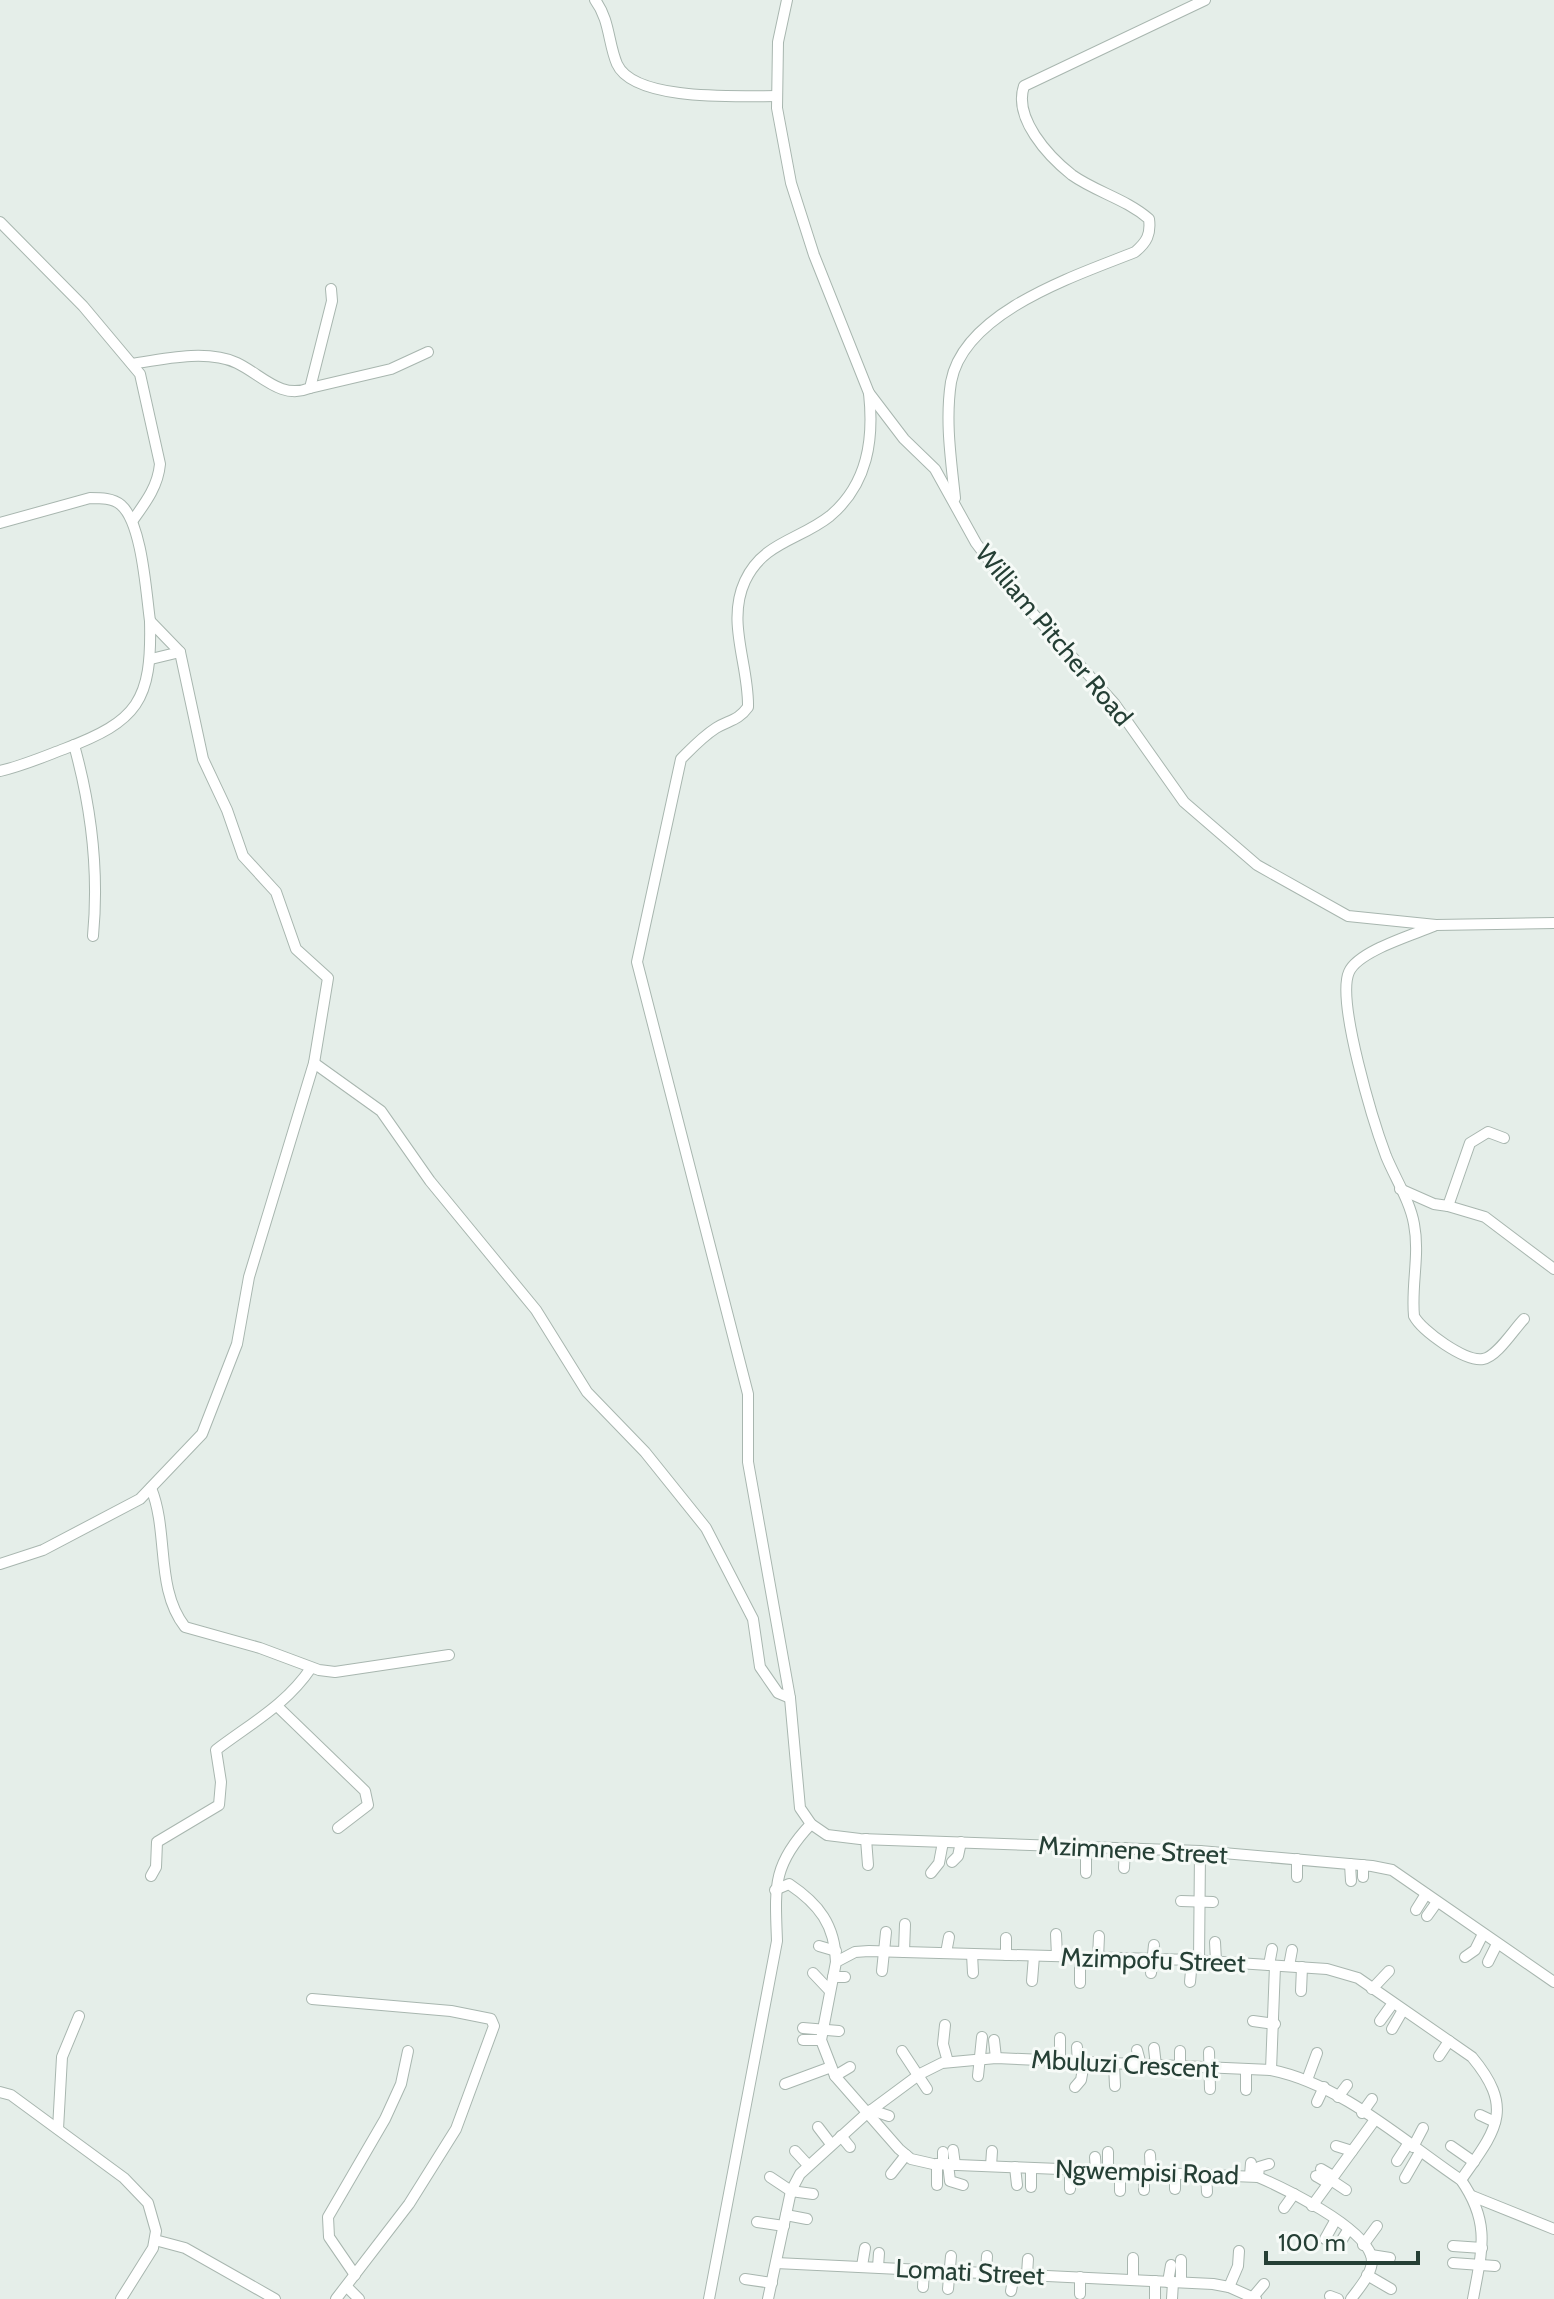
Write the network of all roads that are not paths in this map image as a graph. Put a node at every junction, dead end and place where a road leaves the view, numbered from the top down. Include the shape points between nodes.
1 (595, 0) edge
2 (787, 0) edge
3 (1205, 0) edge
4 (777, 96) junction
5 (0, 222) edge
6 (331, 289) dead end
7 (428, 352) dead end
8 (132, 364) junction
9 (310, 388) junction
10 (869, 393) junction
11 (955, 500) junction
12 (133, 520) junction
13 (0, 523) edge
14 (150, 621) junction
15 (180, 652) junction
16 (151, 659) junction
17 (74, 745) junction
18 (0, 771) edge
19 (1554, 923) edge
20 (1436, 925) junction
21 (93, 936) dead end
22 (314, 1063) junction
23 (1504, 1138) dead end
24 (1400, 1189) junction
25 (1448, 1206) junction
26 (1554, 1269) edge
27 (1524, 1319) dead end
28 (151, 1488) junction
29 (0, 1564) edge
30 (449, 1655) dead end
31 (311, 1668) junction
32 (790, 1698) junction
33 (277, 1706) junction
34 (811, 1824) junction
35 (338, 1828) dead end
36 (866, 1839) junction
37 (943, 1842) junction
38 (961, 1842) junction
39 (1086, 1847) junction
40 (1125, 1848) junction
41 (1200, 1851) junction
42 (1297, 1859) junction
43 (952, 1862) dead end
44 (1350, 1864) junction
45 (868, 1865) dead end
46 (1363, 1865) junction
47 (1124, 1868) dead end
48 (931, 1873) dead end
49 (1086, 1873) dead end
50 (151, 1876) dead end
51 (1297, 1877) dead end
52 (1363, 1877) dead end
53 (1351, 1881) dead end
54 (775, 1890) junction
55 (1426, 1894) junction
56 (1200, 1900) junction
57 (1181, 1901) dead end
58 (1213, 1902) dead end
59 (1437, 1902) junction
60 (1416, 1910) dead end
61 (1427, 1916) dead end
62 (905, 1924) dead end
63 (886, 1932) dead end
64 (1056, 1934) dead end
65 (1483, 1934) junction
66 (1099, 1936) dead end
67 (949, 1937) dead end
68 (1006, 1938) dead end
69 (1215, 1942) dead end
70 (1497, 1944) junction
71 (1132, 1945) dead end
72 (1154, 1945) dead end
73 (819, 1946) dead end
74 (1272, 1949) dead end
75 (1292, 1950) dead end
76 (885, 1952) junction
77 (904, 1952) junction
78 (946, 1953) junction
79 (972, 1954) junction
80 (1006, 1955) junction
81 (1034, 1956) junction
82 (1057, 1956) junction
83 (836, 1957) junction
84 (1080, 1957) junction
85 (1465, 1957) dead end
86 (1098, 1958) junction
87 (1146, 1959) junction
88 (1196, 1960) junction
89 (1216, 1961) junction
90 (1488, 1962) dead end
91 (1272, 1965) junction
92 (1289, 1966) junction
93 (1302, 1967) junction
94 (882, 1971) dead end
95 (1389, 1971) dead end
96 (813, 1973) dead end
97 (973, 1973) dead end
98 (1151, 1973) dead end
99 (833, 1977) junction
100 (845, 1977) dead end
101 (1032, 1981) dead end
102 (1190, 1982) dead end
103 (1554, 1982) edge
104 (1080, 1983) dead end
105 (1372, 1989) junction
106 (830, 1991) junction
107 (1301, 1991) dead end
108 (312, 1999) dead end
109 (1393, 2003) junction
110 (1403, 2010) junction
111 (79, 2016) dead end
112 (1253, 2021) dead end
113 (1380, 2021) dead end
114 (1275, 2024) junction
115 (945, 2025) dead end
116 (1392, 2029) dead end
117 (839, 2031) dead end
118 (803, 2034) dead end
119 (822, 2034) junction
120 (982, 2037) dead end
121 (1060, 2038) dead end
122 (994, 2040) dead end
123 (1449, 2041) junction
124 (1077, 2047) dead end
125 (1154, 2048) dead end
126 (1137, 2050) dead end
127 (408, 2051) dead end
128 (902, 2051) dead end
129 (1180, 2051) dead end
130 (1209, 2052) dead end
131 (1317, 2053) dead end
132 (1439, 2056) dead end
133 (996, 2058) junction
134 (982, 2059) junction
135 (948, 2062) junction
136 (1060, 2062) junction
137 (1081, 2063) junction
138 (1114, 2064) junction
139 (1141, 2065) junction
140 (1156, 2066) junction
141 (850, 2067) dead end
142 (1180, 2068) junction
143 (1210, 2068) junction
144 (1246, 2070) junction
145 (1271, 2070) junction
146 (833, 2072) junction
147 (920, 2074) junction
148 (978, 2076) dead end
149 (1307, 2080) junction
150 (785, 2084) dead end
151 (1347, 2085) dead end
152 (1115, 2086) dead end
153 (1075, 2087) dead end
154 (1324, 2087) junction
155 (927, 2089) dead end
156 (1210, 2089) dead end
157 (1246, 2090) dead end
158 (0, 2092) edge
159 (1338, 2097) junction
160 (1372, 2099) dead end
161 (1317, 2102) dead end
162 (868, 2112) junction
163 (1362, 2113) junction
164 (1480, 2115) dead end
165 (889, 2116) dead end
166 (1374, 2121) junction
167 (1495, 2122) junction
168 (818, 2127) dead end
169 (1423, 2128) dead end
170 (58, 2129) junction
171 (841, 2136) junction
172 (831, 2144) junction
173 (1336, 2146) dead end
174 (1451, 2146) dead end
175 (850, 2147) dead end
176 (1414, 2148) junction
177 (795, 2151) dead end
178 (948, 2151) dead end
179 (992, 2151) dead end
180 (1352, 2151) junction
181 (1108, 2152) dead end
182 (906, 2155) junction
183 (1150, 2155) dead end
184 (1095, 2157) dead end
185 (1397, 2161) dead end
186 (1474, 2162) junction
187 (1251, 2163) dead end
188 (946, 2164) junction
189 (1269, 2164) dead end
190 (808, 2165) junction
191 (991, 2166) junction
192 (1015, 2167) junction
193 (1031, 2168) junction
194 (1070, 2170) junction
195 (1096, 2171) junction
196 (1108, 2171) junction
197 (1120, 2172) junction
198 (1147, 2173) junction
199 (1206, 2173) junction
200 (1318, 2173) dead end
201 (891, 2174) dead end
202 (1175, 2174) junction
203 (770, 2177) dead end
204 (1254, 2177) junction
205 (1405, 2178) dead end
206 (1331, 2180) junction
207 (1461, 2180) junction
208 (937, 2185) dead end
209 (963, 2185) dead end
210 (1017, 2185) dead end
211 (1031, 2187) dead end
212 (1070, 2189) dead end
213 (1175, 2189) dead end
214 (1144, 2190) dead end
215 (1346, 2190) dead end
216 (791, 2191) junction
217 (1120, 2191) dead end
218 (1207, 2192) dead end
219 (813, 2194) dead end
220 (1294, 2194) junction
221 (1472, 2196) junction
222 (1312, 2206) junction
223 (1284, 2208) dead end
224 (807, 2219) dead end
225 (785, 2221) junction
226 (1335, 2221) junction
227 (757, 2222) dead end
228 (1377, 2226) dead end
229 (1554, 2229) edge
230 (1348, 2230) junction
231 (1325, 2239) dead end
232 (155, 2240) junction
233 (1363, 2245) junction
234 (1453, 2246) dead end
235 (865, 2248) dead end
236 (1337, 2248) dead end
237 (1482, 2248) junction
238 (1239, 2251) dead end
239 (879, 2253) dead end
240 (1371, 2255) junction
241 (951, 2256) dead end
242 (987, 2256) dead end
243 (1133, 2258) dead end
244 (1390, 2258) dead end
245 (1028, 2259) dead end
246 (1176, 2262) dead end
247 (776, 2263) junction
248 (1453, 2263) dead end
249 (1481, 2264) junction
250 (862, 2266) junction
251 (1495, 2266) dead end
252 (878, 2267) junction
253 (924, 2269) junction
254 (947, 2270) junction
255 (986, 2272) junction
256 (1014, 2274) junction
257 (1027, 2274) junction
258 (355, 2275) junction
259 (1367, 2275) junction
260 (1080, 2277) junction
261 (745, 2279) dead end
262 (1133, 2280) junction
263 (1155, 2281) junction
264 (1174, 2282) junction
265 (772, 2283) junction
266 (1264, 2284) dead end
267 (923, 2287) dead end
268 (1229, 2287) junction
269 (348, 2288) junction
270 (948, 2289) dead end
271 (1391, 2289) dead end
272 (1011, 2291) dead end
273 (1080, 2294) dead end
274 (1254, 2298) edge
275 (121, 2299) edge
276 (275, 2299) edge
277 (336, 2299) edge
278 (359, 2299) edge
279 (712, 2299) edge
280 (768, 2299) edge
281 (1155, 2299) edge
282 (1172, 2299) edge
283 (1351, 2299) edge
284 (1473, 2299) edge

1 - 4 street via 608,24 616,63 631,80 666,91
2 - 4 street, William Pitcher Road via 778,42
3 - 11 street via 1024,86 1022,113 1043,145 1073,175 1139,210 1149,219 1150,231 1135,252 1006,309 967,350 952,378 947,425
4 - 10 street, William Pitcher Road via 796,197
5 - 8 street
6 - 9 street
7 - 9 street via 391,369
8 - 9 street via 172,358 230,360 291,393
8 - 12 street via 140,374 160,464 151,495
10 - 11 street, William Pitcher Road
10 - 32 street via 873,431 868,457 846,497 830,516 758,558 744,583 736,613 748,707 732,723 701,738 681,759 637,962 748,1394 748,1462
11 - 20 street, William Pitcher Road via 992,565 1114,703 1184,802 1257,865 1348,916
12 - 13 street via 120,503 104,498
12 - 14 street
14 - 15 street
14 - 16 street
15 - 16 street
15 - 22 street via 203,759 243,856 276,892 296,949 328,978
16 - 17 street via 140,696 123,721
17 - 18 street
17 - 21 street via 88,795
19 - 20 street, William Pitcher Road
20 - 24 street via 1363,958 1349,971 1346,983 1359,1064
22 - 28 street via 249,1277 237,1344 202,1434
22 - 32 street via 381,1111 430,1181 536,1310 587,1392 645,1452 706,1528 753,1619 760,1667 778,1693
23 - 25 street via 1488,1132 1470,1143
24 - 25 street
24 - 27 street via 1417,1240 1413,1306 1419,1325 1480,1359 1493,1353
25 - 26 street via 1485,1217
28 - 29 street via 140,1499 43,1550
28 - 31 street via 159,1507 170,1602 185,1627
30 - 31 street via 335,1672
31 - 33 street
32 - 34 street via 800,1808
33 - 35 street via 365,1791 368,1805
33 - 50 street via 216,1750 218,1809 157,1842
34 - 36 street, Mzimnene Street via 827,1835
34 - 54 street via 788,1848
36 - 37 street, Mzimnene Street
36 - 45 street
37 - 38 street, Mzimnene Street
37 - 48 street
38 - 39 street, Mzimnene Street
38 - 43 street
39 - 40 street, Mzimnene Street
39 - 49 street
40 - 41 street, Mzimnene Street
40 - 47 street
41 - 42 street, Mzimnene Street
41 - 56 street
42 - 44 street, Mzimnene Street
42 - 51 street
44 - 46 street, Mzimnene Street
44 - 53 street
46 - 52 street
46 - 55 street, Mzimnene Street via 1392,1870
54 - 83 street via 789,1884 808,1897 831,1929
54 - 279 street via 777,1941
55 - 59 street, Mzimnene Street
55 - 60 street
56 - 57 street
56 - 58 street
56 - 88 street
59 - 61 street
59 - 65 street, Mzimnene Street
62 - 77 street
63 - 76 street
64 - 82 street
65 - 70 street, Mzimnene Street
65 - 85 street
66 - 86 street
67 - 78 street
68 - 80 street
69 - 89 street
70 - 90 street
70 - 103 street, Mzimnene Street
71 - 87 street
72 - 87 street
73 - 83 street
74 - 91 street
75 - 92 street
76 - 77 street, Mzimpofu Street
76 - 83 street, Mzimpofu Street
76 - 94 street
77 - 78 street, Mzimpofu Street
78 - 79 street, Mzimpofu Street
79 - 80 street, Mzimpofu Street
79 - 97 street
80 - 81 street, Mzimpofu Street
81 - 82 street, Mzimpofu Street
81 - 101 street
82 - 84 street, Mzimpofu Street
83 - 99 street
84 - 86 street, Mzimpofu Street
84 - 104 street
86 - 87 street, Mzimpofu Street
87 - 88 street, Mzimpofu Street
87 - 98 street
88 - 89 street, Mzimpofu Street
88 - 102 street
89 - 91 street, Mzimpofu Street
91 - 92 street, Mzimpofu Street
91 - 114 street
92 - 93 street, Mzimpofu Street
93 - 105 street, Mzimpofu Street via 1358,1978
93 - 107 street
95 - 105 street
96 - 106 street
99 - 100 street
99 - 106 street
105 - 109 street, Mzimpofu Street
106 - 119 street
108 - 258 street via 451,2011 494,2022 456,2129 409,2204
109 - 110 street, Mzimpofu Street
109 - 113 street
110 - 116 street
110 - 123 street, Mzimpofu Street
111 - 170 street via 62,2057
112 - 114 street
114 - 145 street via 1279,2041
115 - 135 street
117 - 119 street
118 - 119 street
119 - 146 street
120 - 134 street
121 - 136 street
122 - 133 street
123 - 132 street
123 - 167 street, Mzimpofu Street via 1487,2074 1498,2096
124 - 137 street
125 - 140 street
126 - 139 street
127 - 258 street via 385,2119 328,2217 329,2237
128 - 147 street
129 - 142 street
130 - 143 street
131 - 149 street
133 - 134 street, Mbuluzi Crescent
133 - 136 street, Mbuluzi Crescent
134 - 135 street, Mbuluzi Crescent
134 - 148 street
135 - 147 street, Mbuluzi Crescent
136 - 137 street, Mbuluzi Crescent
137 - 138 street, Mbuluzi Crescent
137 - 153 street via 1081,2080
138 - 139 street, Mbuluzi Crescent
138 - 152 street
139 - 140 street, Mbuluzi Crescent
140 - 142 street, Mbuluzi Crescent
141 - 146 street
142 - 143 street, Mbuluzi Crescent
143 - 144 street, Mbuluzi Crescent
143 - 156 street
144 - 145 street, Mbuluzi Crescent
144 - 157 street
145 - 149 street, Mbuluzi Crescent
146 - 150 street
146 - 162 street
147 - 155 street
147 - 162 street, Mbuluzi Crescent
149 - 154 street, Mbuluzi Crescent
151 - 159 street
154 - 159 street, Mbuluzi Crescent
154 - 161 street
158 - 170 street
159 - 163 street, Mbuluzi Crescent
160 - 163 street
162 - 165 street
162 - 171 street, Mbuluzi Crescent
162 - 182 street, Ngwempisi Road
163 - 166 street, Mbuluzi Crescent
164 - 167 street
166 - 176 street, Mbuluzi Crescent
166 - 180 street
167 - 186 street
168 - 172 street
169 - 176 street
170 - 232 street via 124,2178 148,2203
171 - 172 street, Mbuluzi Crescent
171 - 175 street
172 - 190 street, Mbuluzi Crescent
173 - 180 street
174 - 186 street
176 - 185 street
176 - 205 street
176 - 207 street, Mbuluzi Crescent
177 - 190 street
178 - 188 street
179 - 191 street
180 - 206 street
181 - 196 street
182 - 188 street, Ngwempisi Road
182 - 201 street
183 - 198 street
184 - 195 street
186 - 207 street
187 - 204 street
188 - 191 street, Ngwempisi Road
188 - 208 street
188 - 209 street via 950,2181
189 - 204 street via 1259,2167
190 - 216 street, Mbuluzi Crescent
191 - 192 street, Ngwempisi Road
192 - 193 street, Ngwempisi Road
192 - 210 street
193 - 194 street, Ngwempisi Road via 1050,2173
193 - 211 street
194 - 195 street, Ngwempisi Road
194 - 212 street
195 - 196 street, Ngwempisi Road
196 - 197 street, Ngwempisi Road
197 - 198 street, Ngwempisi Road
197 - 217 street
198 - 202 street, Ngwempisi Road
198 - 214 street
199 - 202 street, Ngwempisi Road
199 - 204 street, Ngwempisi Road
199 - 218 street
200 - 206 street
202 - 213 street
203 - 216 street
204 - 220 street, Ngwempisi Road
206 - 215 street
206 - 222 street
207 - 221 street, Mbuluzi Crescent
216 - 219 street
216 - 225 street, Mbuluzi Crescent
220 - 222 street, Ngwempisi Road
220 - 223 street
221 - 229 street
221 - 237 street, Mbuluzi Crescent via 1483,2224
222 - 226 street, Ngwempisi Road
224 - 225 street
225 - 227 street
225 - 247 street, Mbuluzi Crescent
226 - 230 street, Ngwempisi Road
226 - 231 street
228 - 233 street
230 - 233 street, Ngwempisi Road
230 - 236 street
232 - 275 street
232 - 276 street via 185,2248
233 - 240 street, Ngwempisi Road
234 - 237 street
235 - 250 street
237 - 249 street, Mbuluzi Crescent
238 - 268 street
239 - 252 street
240 - 244 street
240 - 259 street
241 - 254 street
242 - 255 street
243 - 262 street
245 - 257 street
246 - 264 street
247 - 250 street, Lomati Street
247 - 265 street, Mbuluzi Crescent
248 - 249 street
249 - 251 street
249 - 284 street, Mbuluzi Crescent
250 - 252 street, Lomati Street
252 - 253 street, Lomati Street
253 - 254 street, Lomati Street
253 - 267 street
254 - 255 street, Lomati Street
254 - 270 street
255 - 256 street, Lomati Street
256 - 257 street, Lomati Street
256 - 272 street
257 - 260 street, Lomati Street
258 - 269 street
259 - 271 street
259 - 283 street
260 - 262 street, Lomati Street
260 - 273 street
261 - 265 street
262 - 263 street, Lomati Street
263 - 264 street, Lomati Street
263 - 281 street
264 - 268 street, Lomati Street
264 - 282 street
265 - 280 street, Mbuluzi Crescent
266 - 274 street
268 - 274 street, Lomati Street
269 - 277 street
269 - 278 street

